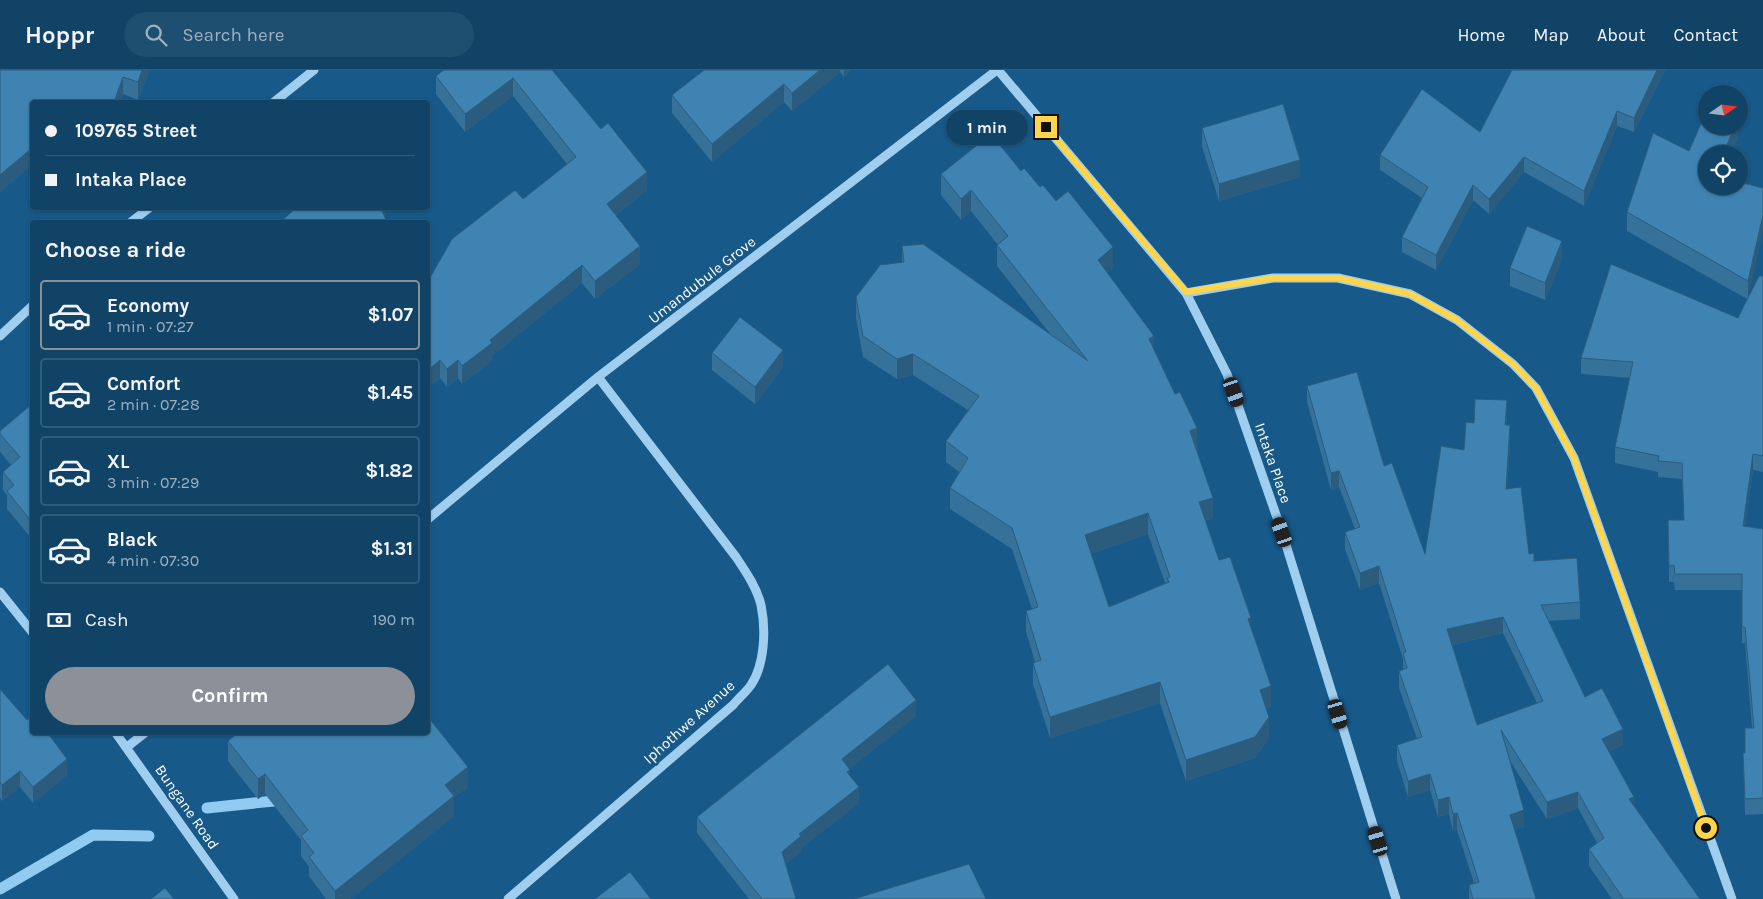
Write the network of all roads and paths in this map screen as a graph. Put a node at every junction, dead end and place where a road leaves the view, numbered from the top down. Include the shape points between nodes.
1 (314, 70) edge
2 (998, 70) edge
3 (276, 100) edge
4 (146, 210) edge
5 (134, 220) edge
6 (1186, 292) junction
7 (30, 308) edge
8 (0, 336) edge
9 (598, 377) junction
10 (430, 517) edge
11 (0, 592) edge
12 (30, 630) edge
13 (117, 735) edge
14 (142, 735) edge
15 (127, 747) junction
16 (234, 899) edge
17 (508, 899) edge
18 (1396, 899) edge
19 (1732, 899) edge

1 - 3 street
2 - 6 street, Intaka Place
2 - 9 street, Umandubule Grove
4 - 5 street
6 - 18 street, Intaka Place via 1227,374 1258,463
6 - 19 street via 1273,278 1338,278 1410,294 1457,320 1513,364 1536,388 1574,458
7 - 8 street
9 - 10 street, Umandubule Grove
9 - 17 street, Iphothwe Avenue via 750,579 761,605 762,655 752,683 733,705
11 - 12 street
13 - 15 street, Bungane Road
14 - 15 street
15 - 16 street, Bungane Road

